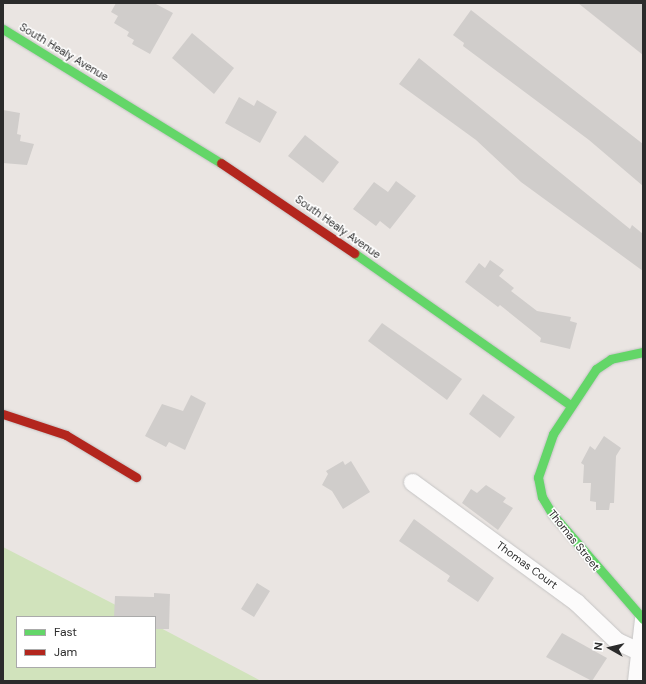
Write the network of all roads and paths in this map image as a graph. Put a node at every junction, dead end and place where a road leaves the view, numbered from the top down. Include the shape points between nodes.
1 (3, 29) edge
2 (643, 352) edge
3 (570, 405) junction
4 (3, 414) edge
5 (136, 477) dead end
6 (412, 482) dead end
7 (643, 619) edge
8 (638, 651) junction
9 (636, 681) edge

1 - 3 street, South Healy Avenue via 257,185
2 - 3 street via 602,363
3 - 7 street, Thomas Street via 539,466 542,497 553,515
4 - 5 street via 66,435
6 - 8 street, Thomas Court via 576,602 617,641
7 - 8 street, Thomas Street
8 - 9 street, Thomas Street

